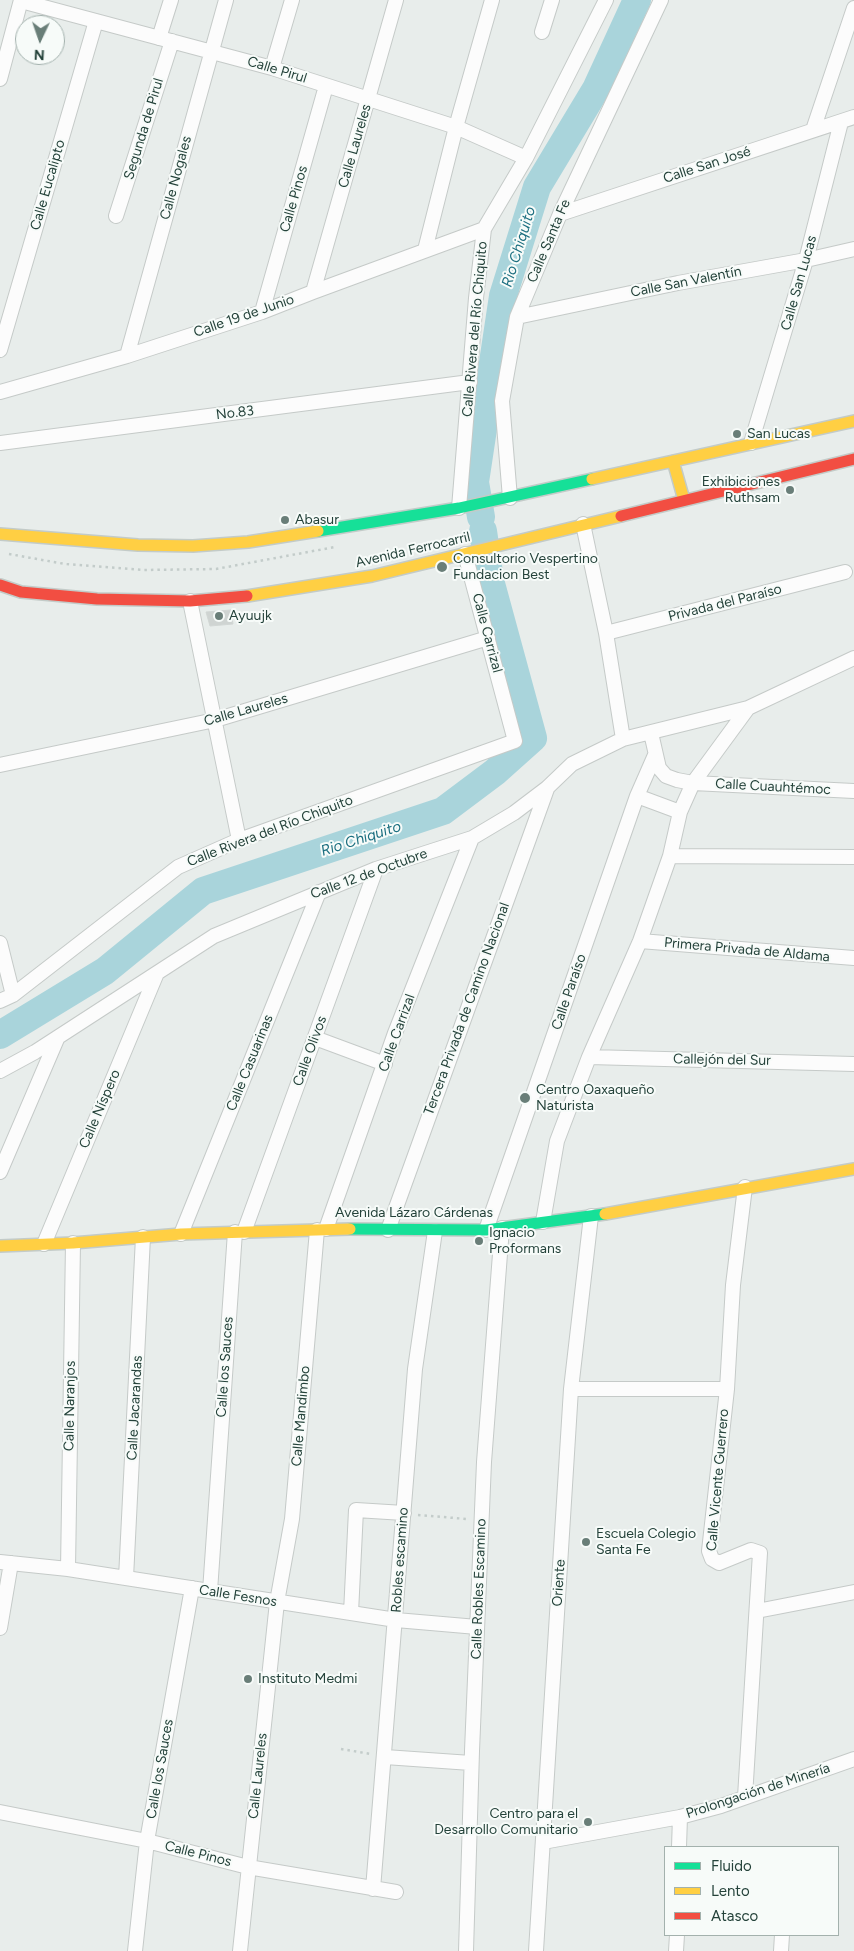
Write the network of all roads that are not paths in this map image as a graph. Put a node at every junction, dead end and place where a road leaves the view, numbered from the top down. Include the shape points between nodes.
1 (21, 0) edge
2 (171, 0) edge
3 (226, 0) edge
4 (292, 0) edge
5 (396, 0) edge
6 (492, 0) edge
7 (552, 0) edge
8 (606, 0) edge
9 (660, 0) edge
10 (854, 8) edge
11 (96, 21) junction
12 (542, 32) dead end
13 (165, 39) junction
14 (211, 51) junction
15 (272, 68) junction
16 (0, 79) edge
17 (326, 86) junction
18 (369, 99) junction
19 (847, 120) edge
20 (456, 127) junction
21 (814, 130) junction
22 (526, 158) junction
23 (560, 214) junction
24 (116, 216) dead end
25 (484, 229) junction
26 (854, 249) edge
27 (424, 250) junction
28 (806, 260) junction
29 (313, 292) junction
30 (262, 312) junction
31 (517, 316) junction
32 (0, 350) edge
33 (127, 356) junction
34 (470, 382) junction
35 (0, 392) edge
36 (854, 421) edge
37 (0, 443) edge
38 (751, 443) junction
39 (854, 459) edge
40 (673, 461) junction
41 (504, 499) junction
42 (684, 500) junction
43 (464, 507) junction
44 (583, 524) junction
45 (0, 534) edge
46 (469, 552) junction
47 (845, 572) dead end
48 (0, 585) edge
49 (190, 601) junction
50 (606, 633) junction
51 (488, 638) junction
52 (854, 658) edge
53 (748, 708) junction
54 (215, 720) junction
55 (651, 733) junction
56 (623, 739) junction
57 (515, 741) joint
58 (654, 755) junction
59 (0, 766) edge
60 (693, 783) junction
61 (547, 788) junction
62 (854, 791) edge
63 (638, 796) junction
64 (680, 812) junction
65 (472, 838) junction
66 (239, 840) junction
67 (670, 856) junction
68 (854, 857) edge
69 (376, 869) junction
70 (319, 892) junction
71 (640, 941) junction
72 (0, 943) edge
73 (854, 958) edge
74 (157, 973) junction
75 (13, 995) junction
76 (0, 1001) edge
77 (57, 1038) junction
78 (315, 1038) junction
79 (589, 1057) junction
80 (385, 1064) junction
81 (854, 1064) edge
82 (0, 1071) edge
83 (854, 1169) edge
84 (0, 1172) edge
85 (745, 1187) junction
86 (591, 1216) junction
87 (543, 1222) junction
88 (502, 1228) junction
89 (321, 1229) junction
90 (388, 1230) junction
91 (486, 1230) junction
92 (434, 1231) junction
93 (239, 1232) junction
94 (181, 1234) junction
95 (143, 1237) junction
96 (73, 1243) junction
97 (44, 1244) junction
98 (0, 1246) edge
99 (571, 1389) junction
100 (727, 1389) junction
101 (404, 1514) junction
102 (5, 1563) edge
103 (68, 1569) junction
104 (126, 1578) junction
105 (192, 1588) junction
106 (210, 1591) junction
107 (854, 1592) edge
108 (277, 1602) junction
109 (757, 1611) junction
110 (351, 1613) junction
111 (396, 1620) junction
112 (477, 1627) junction
113 (0, 1628) edge
114 (385, 1757) junction
115 (854, 1759) edge
116 (472, 1763) junction
117 (745, 1797) junction
118 (0, 1812) edge
119 (680, 1817) junction
120 (147, 1841) junction
121 (543, 1842) junction
122 (679, 1846) edge
123 (248, 1867) junction
124 (373, 1889) junction
125 (396, 1892) dead end
126 (677, 1936) edge
127 (782, 1936) edge
128 (134, 1951) edge
129 (240, 1951) edge
130 (466, 1951) edge
131 (536, 1951) edge
132 (676, 1951) edge
133 (781, 1951) edge

1 - 11 street, Calle Pirul
1 - 16 street
2 - 13 street, Segunda de Pirul
3 - 14 street, Calle Nogales
4 - 15 street
5 - 18 street, Calle Laureles
6 - 20 street
7 - 12 street
8 - 22 street, Calle Rivera del Río Chiquito
9 - 23 street, Calle Santa Fe
10 - 21 street
11 - 13 street, Calle Pirul
11 - 32 street, Calle Eucalipto
13 - 14 street, Calle Pirul
13 - 24 street, Segunda de Pirul
14 - 15 street, Calle Pirul
14 - 33 street, Calle Nogales
15 - 17 street, Calle Pirul
17 - 18 street, Calle Pirul
17 - 30 street, Calle Pinos
18 - 20 street, Calle Pirul
18 - 29 street, Calle Laureles
19 - 21 street, Calle San José
19 - 28 street, Calle San Lucas
20 - 22 street, Calle Pirul
20 - 27 street
21 - 23 street, Calle San José
22 - 25 street, Calle Rivera del Río Chiquito
23 - 31 street, Calle Santa Fe
25 - 27 street, Calle 19 de Junio
25 - 34 street, Calle Rivera del Río Chiquito
26 - 28 street, Calle San Valentín
27 - 29 street, Calle 19 de Junio
28 - 31 street, Calle San Valentín
28 - 38 street, Calle San Lucas
29 - 30 street, Calle 19 de Junio
30 - 33 street, Calle 19 de Junio
31 - 41 street, Calle Santa Fe via 502,401
33 - 35 street, Calle 19 de Junio
34 - 37 street, No.83
34 - 43 street, Calle Rivera del Río Chiquito
36 - 38 main road
38 - 40 main road
39 - 42 main road, Avenida Ferrocarril
40 - 41 main road
40 - 42 main road
41 - 43 main road
42 - 44 main road, Avenida Ferrocarril
43 - 45 main road via 248,542 193,546
44 - 46 main road, Avenida Ferrocarril
44 - 50 street
46 - 49 main road, Avenida Ferrocarril via 372,576 236,598
46 - 51 street, Calle Carrizal
47 - 50 street, Privada del Paraíso
48 - 49 main road, Avenida Ferrocarril via 21,592 98,599
49 - 54 street
50 - 56 street
51 - 54 street, Calle Laureles
51 - 57 street, Calle Carrizal
52 - 53 street, Calle 12 de Octubre
53 - 55 street, Calle 12 de Octubre
53 - 60 street, Calle 12 de Octubre
54 - 59 street, Calle Laureles
54 - 66 street
55 - 56 street, Calle 12 de Octubre
55 - 58 street
56 - 61 street, Calle 12 de Octubre via 572,764
57 - 66 street, Calle Rivera del Río Chiquito
58 - 60 street, Calle Cuauhtémoc via 666,776
58 - 63 street, Calle Paraíso
60 - 62 street, Calle Cuauhtémoc
60 - 64 street, Calle 12 de Octubre
61 - 65 street, Calle 12 de Octubre
61 - 90 street, Tercera Privada de Camino Nacional
63 - 64 street
63 - 91 street, Calle Paraíso
64 - 67 street, Calle 12 de Octubre
65 - 69 street, Calle 12 de Octubre
65 - 80 street, Calle Carrizal
66 - 75 street, Calle Rivera del Río Chiquito via 178,867
67 - 68 street
67 - 71 street, Calle 12 de Octubre
69 - 70 street, Calle 12 de Octubre
69 - 78 street, Calle Olivos
70 - 74 street, Calle 12 de Octubre via 214,936
70 - 94 street, Calle Casuarinas
71 - 73 street, Primera Privada de Aldama
71 - 79 street, Calle 12 de Octubre
72 - 75 street
74 - 77 street, Calle 12 de Octubre
74 - 97 street, Calle Níspero
75 - 76 street, Calle Rivera del Río Chiquito
77 - 82 street, Calle 12 de Octubre
77 - 84 street
78 - 80 street
78 - 93 street, Calle Olivos
79 - 81 street, Callejón del Sur
79 - 87 street, Calle 12 de Octubre via 557,1141
80 - 89 street, Calle Carrizal
83 - 85 main road, Avenida Lázaro Cárdenas
85 - 86 main road, Avenida Lázaro Cárdenas
85 - 100 street, Calle Vicente Guerrero via 733,1285
86 - 87 main road, Avenida Lázaro Cárdenas
86 - 99 street, Oriente
87 - 88 main road, Avenida Lázaro Cárdenas
88 - 91 main road, Avenida Lázaro Cárdenas
88 - 112 street, Calle Robles Escamino via 484,1462
89 - 90 main road, Avenida Lázaro Cárdenas
89 - 93 main road, Avenida Lázaro Cárdenas
89 - 108 street, Calle Mandimbo via 292,1519
90 - 92 main road, Avenida Lázaro Cárdenas
91 - 92 main road, Avenida Lázaro Cárdenas
92 - 101 street, Robles escamino via 415,1369
93 - 94 main road, Avenida Lázaro Cárdenas
93 - 106 street, Calle los Sauces
94 - 95 main road, Avenida Lázaro Cárdenas
95 - 96 main road, Avenida Lázaro Cárdenas
95 - 104 street, Calle Jacarandas
96 - 97 main road, Avenida Lázaro Cárdenas
96 - 103 street, Calle Naranjos
97 - 98 main road, Avenida Lázaro Cárdenas
99 - 100 street
99 - 121 street, Oriente
100 - 109 street, Calle Vicente Guerrero via 709,1551 712,1559 719,1562 751,1550 760,1553
101 - 110 street via 356,1510
101 - 111 street, Robles escamino
102 - 103 street, Calle Fesnos
102 - 113 street
103 - 104 street, Calle Fesnos
104 - 105 street, Calle Fesnos
105 - 106 street, Calle Fesnos
105 - 120 street, Calle los Sauces
106 - 108 street, Calle Fesnos
107 - 109 street
108 - 110 street, Calle Fesnos
108 - 123 street, Calle Laureles
109 - 117 street, Calle Vicente Guerrero
110 - 111 street, Calle Fesnos
111 - 112 street, Calle Fesnos
111 - 114 street, Robles escamino
112 - 116 street, Calle Robles Escamino
114 - 116 street
114 - 124 street, Robles escamino
115 - 117 street, Prolongación de Minería
116 - 130 street, Calle Robles Escamino
117 - 119 street, Prolongación de Minería
118 - 120 street, Calle Pinos
119 - 121 street, Prolongación de Minería
119 - 122 street
120 - 123 street, Calle Pinos
120 - 128 street, Calle los Sauces
121 - 131 street, Oriente
123 - 124 street, Calle Pinos
123 - 129 street, Calle Laureles
124 - 125 street, Calle Pinos
126 - 132 street
127 - 133 street

